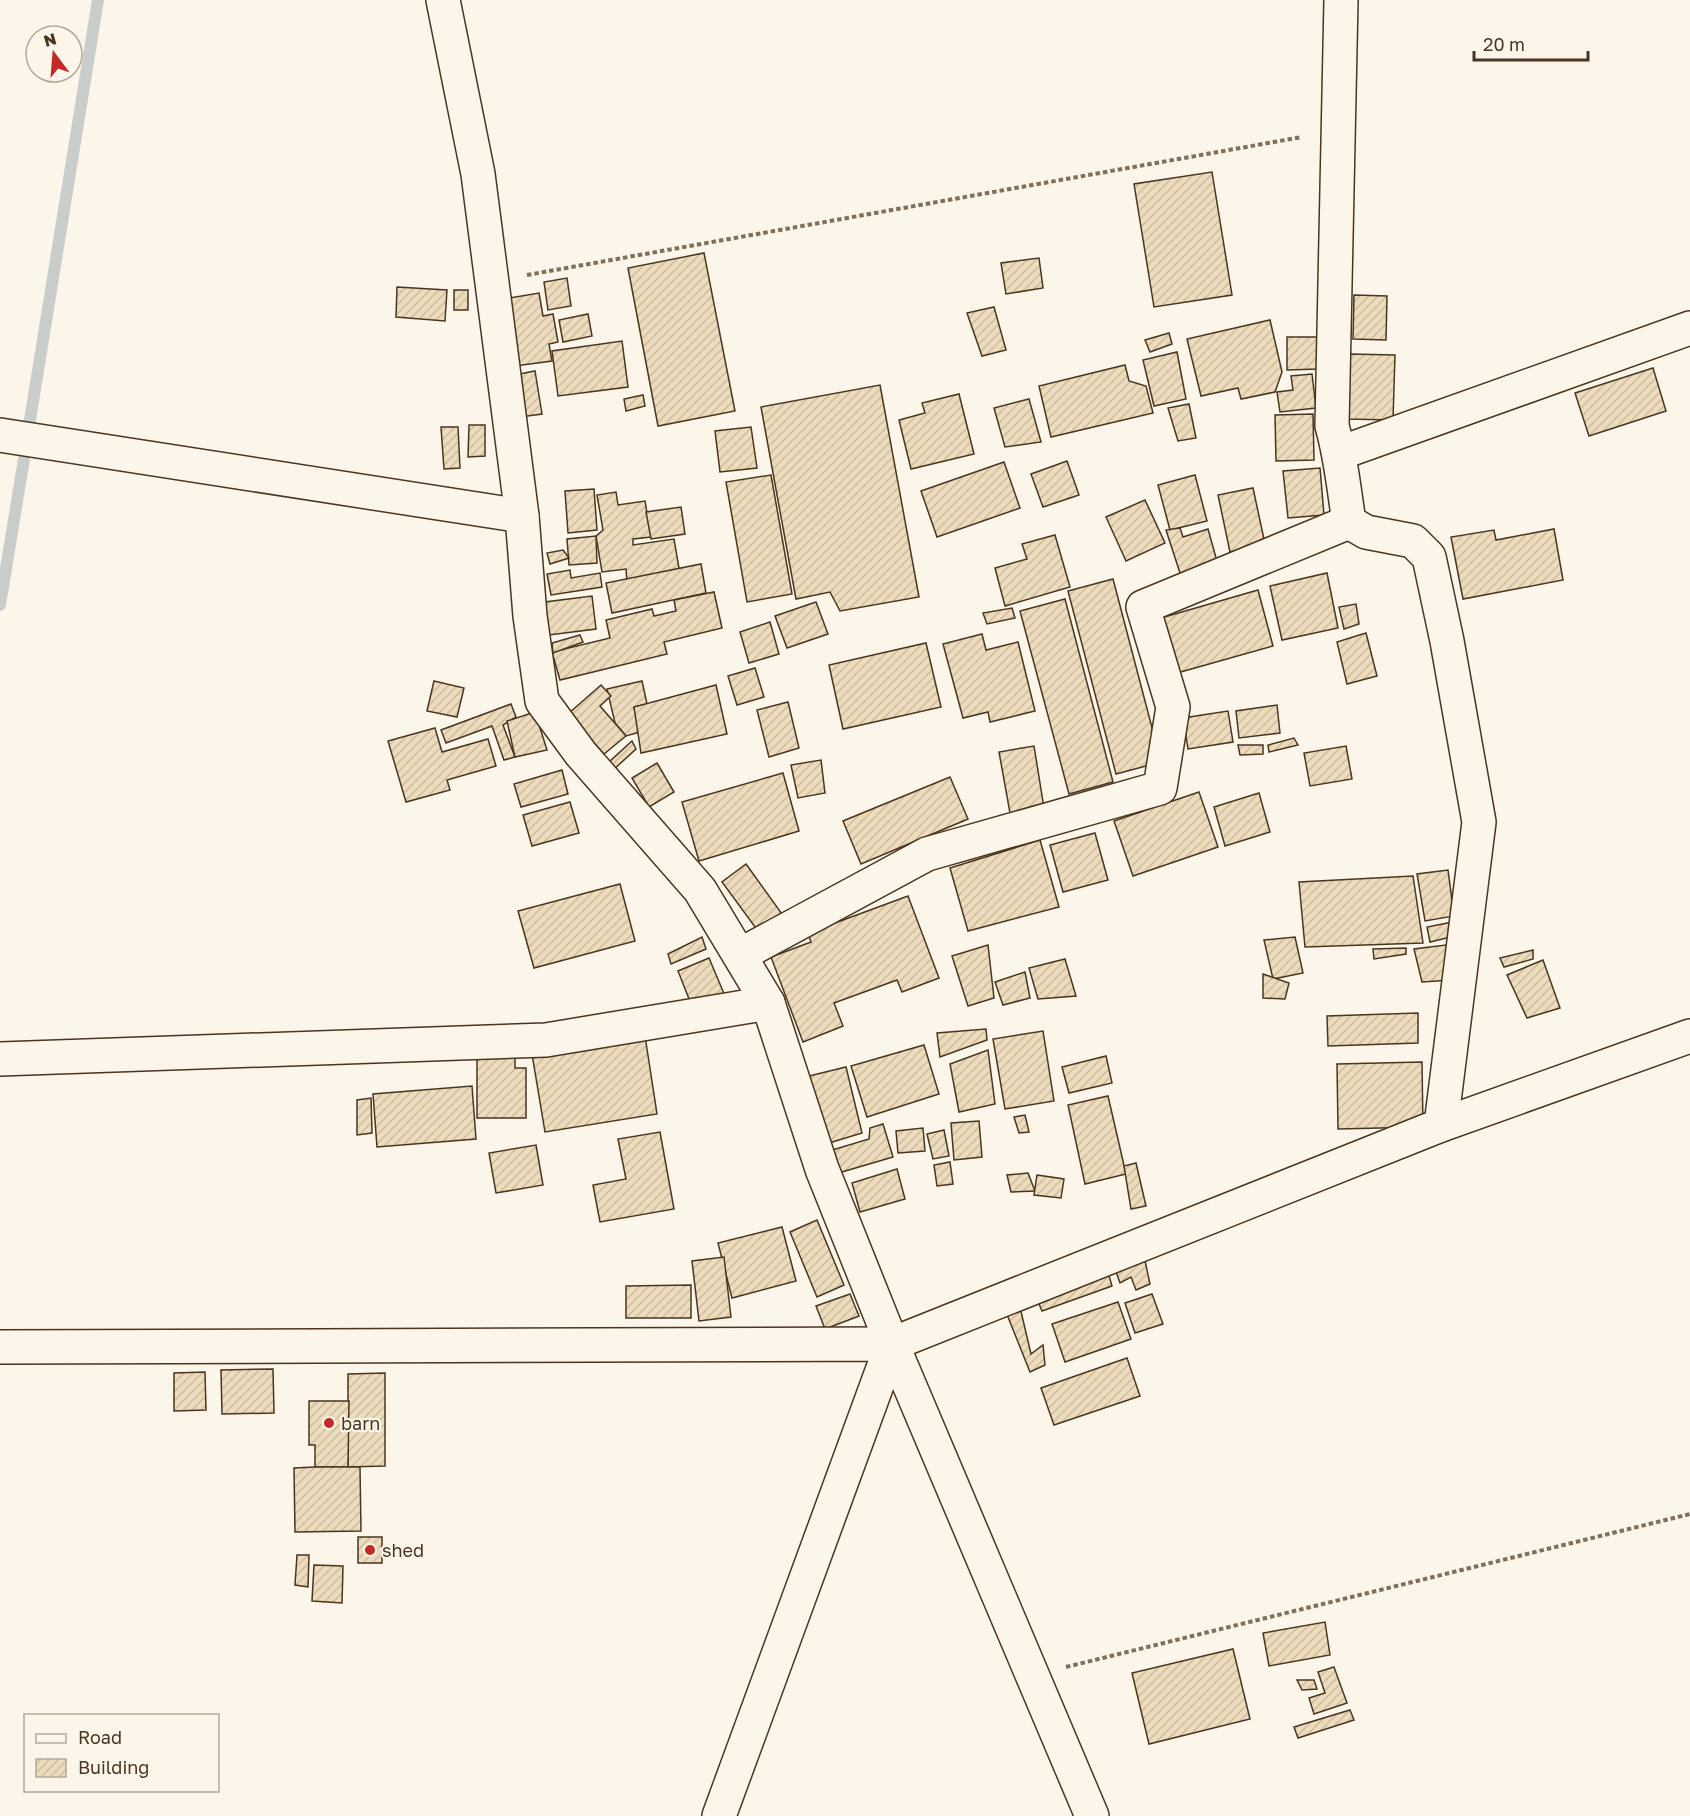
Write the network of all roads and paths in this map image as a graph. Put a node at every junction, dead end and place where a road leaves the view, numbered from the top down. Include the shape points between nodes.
1 (443, 0) edge
2 (1341, 0) edge
3 (1338, 130) junction
4 (492, 282) junction
5 (1690, 328) edge
6 (0, 435) edge
7 (1340, 453) junction
8 (522, 516) junction
9 (1349, 522) junction
10 (740, 955) junction
11 (768, 1003) junction
12 (1690, 1036) edge
13 (0, 1059) edge
14 (1441, 1125) junction
15 (892, 1344) junction
16 (0, 1347) edge
17 (1690, 1514) edge
18 (1033, 1675) junction
19 (719, 1816) edge
20 (1092, 1816) edge

1 - 4 street via 478,174
2 - 3 street
3 - 4 path
3 - 7 street via 1332,426
4 - 8 street
5 - 7 street
6 - 8 street
7 - 9 street
8 - 10 street via 542,701 581,754 700,890
9 - 10 street via 1143,607 1173,707 1160,788 927,854
9 - 14 street via 1366,532 1413,541 1429,557 1479,822
10 - 11 street
11 - 13 street via 546,1040
11 - 15 street via 822,1169
12 - 14 street
14 - 15 street
15 - 16 street
15 - 18 street
15 - 19 street
17 - 18 path
18 - 20 street

